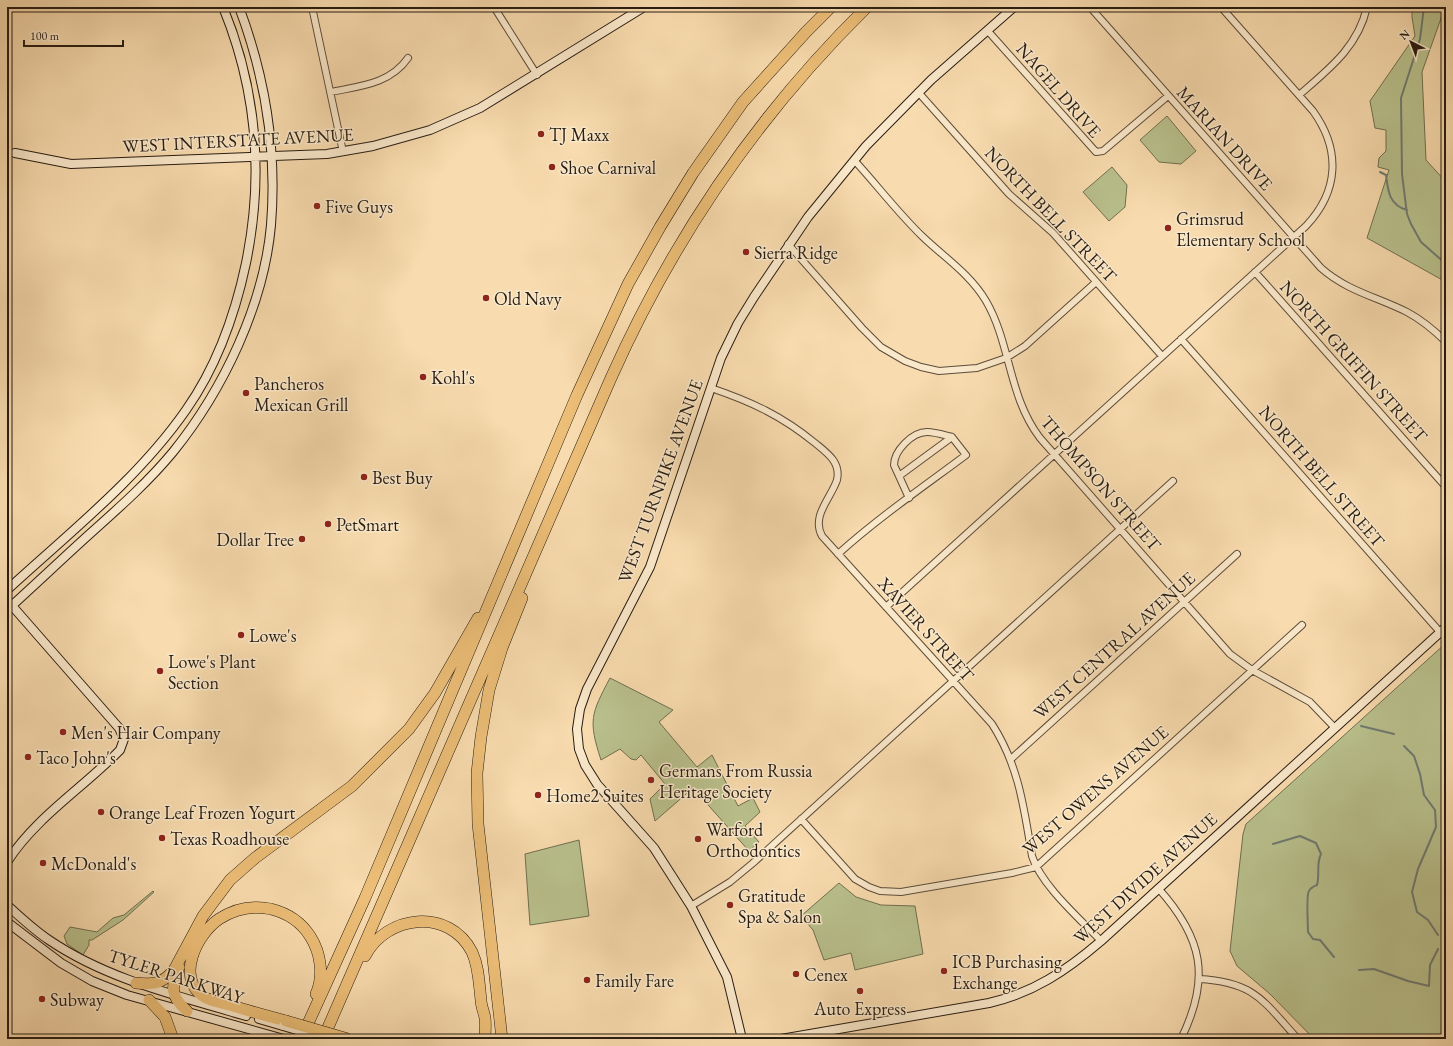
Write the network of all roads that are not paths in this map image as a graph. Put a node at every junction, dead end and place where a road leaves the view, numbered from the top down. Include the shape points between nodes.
1 (223, 7) edge
2 (239, 7) edge
3 (312, 7) edge
4 (494, 7) edge
5 (644, 7) edge
6 (831, 7) edge
7 (867, 7) edge
8 (1014, 7) edge
9 (1090, 7) edge
10 (1221, 7) edge
11 (1367, 7) edge
12 (987, 30) junction
13 (408, 58) dead end
14 (537, 75) junction
15 (331, 92) junction
16 (918, 92) junction
17 (1299, 95) junction
18 (1168, 96) junction
19 (343, 152) junction
20 (15, 153) dead end
21 (257, 157) junction
22 (271, 157) junction
23 (854, 160) junction
24 (1294, 237) junction
25 (788, 244) junction
26 (1255, 272) junction
27 (1096, 282) junction
28 (1181, 339) junction
29 (1446, 342) edge
30 (1162, 356) junction
31 (1006, 358) junction
32 (611, 378) junction
33 (711, 388) junction
34 (952, 437) junction
35 (1054, 454) junction
36 (899, 476) junction
37 (1173, 481) dead end
38 (1446, 487) edge
39 (909, 498) junction
40 (1120, 530) junction
41 (838, 554) junction
42 (1237, 554) dead end
43 (506, 564) junction
44 (7, 590) edge
45 (1184, 602) junction
46 (9, 605) edge
47 (886, 607) junction
48 (1302, 625) dead end
49 (1443, 630) edge
50 (1252, 670) junction
51 (953, 680) junction
52 (1335, 728) junction
53 (1011, 759) junction
54 (801, 819) junction
55 (7, 862) edge
56 (1036, 867) junction
57 (1158, 888) junction
58 (7, 905) edge
59 (691, 906) junction
60 (7, 922) edge
61 (1100, 941) junction
62 (186, 947) junction
63 (1199, 979) junction
64 (136, 982) junction
65 (173, 995) junction
66 (149, 1000) junction
67 (481, 1002) junction
68 (187, 1012) junction
69 (284, 1024) junction
70 (302, 1037) edge
71 (281, 1038) edge
72 (501, 1038) edge
73 (173, 1039) edge
74 (323, 1039) edge
75 (328, 1039) edge
76 (348, 1039) edge
77 (479, 1039) edge
78 (486, 1039) edge
79 (742, 1039) edge
80 (781, 1039) edge
81 (1181, 1039) edge
82 (1298, 1039) edge

1 - 21 street via 238,46 248,87
2 - 22 street via 260,72 268,117
3 - 15 street
4 - 14 street
5 - 14 street, WEST INTERSTATE AVENUE
6 - 43 highway via 744,102 693,173 660,227 612,317
7 - 32 highway via 788,91 718,183 664,269
8 - 12 street, WEST TURNPIKE AVENUE
9 - 18 street, MARIAN DRIVE
10 - 17 street
11 - 17 street via 1360,30 1349,48 1335,64
12 - 16 street, WEST TURNPIKE AVENUE
12 - 18 street, NAGEL DRIVE via 1096,152 1103,151
13 - 15 street via 399,70 383,80
14 - 19 street, WEST INTERSTATE AVENUE via 480,108 443,125 401,140
15 - 19 street
16 - 23 street, WEST TURNPIKE AVENUE
16 - 27 street, NORTH BELL STREET via 1009,194 1048,228
17 - 24 street via 1325,129 1333,167 1331,184 1324,202 1313,219
18 - 24 street, MARIAN DRIVE
19 - 22 street, WEST INTERSTATE AVENUE
20 - 21 street, WEST INTERSTATE AVENUE via 71,164
21 - 22 street, WEST INTERSTATE AVENUE
21 - 44 street via 253,228 240,290 226,334 201,386 186,411 126,481
22 - 46 street via 271,225 260,281 236,348 212,397 179,444 141,488
23 - 25 street, WEST TURNPIKE AVENUE
23 - 31 street, THOMPSON STREET via 918,231 962,270 978,288 994,317
24 - 26 street
24 - 29 street, MARIAN DRIVE via 1315,262 1336,280 1414,316
25 - 31 street via 868,334 897,357 921,367 949,371 977,368
25 - 33 street, WEST TURNPIKE AVENUE via 738,323 726,346
26 - 28 street
26 - 38 street, NORTH GRIFFIN STREET
27 - 30 street, NORTH BELL STREET
27 - 31 street via 1025,346
28 - 30 street
28 - 49 street, NORTH BELL STREET
30 - 35 street
31 - 35 street, THOMPSON STREET via 1028,421
32 - 72 highway via 502,648 483,720 477,812
32 - 74 highway
33 - 41 street, XAVIER STREET via 756,404 777,415 802,432 832,458 837,468 837,476 819,524 822,536
33 - 59 street, WEST TURNPIKE AVENUE via 650,567 587,689 577,729 579,749 588,772 654,848
34 - 36 street
34 - 36 street via 927,432 919,434 901,447 894,459
34 - 39 street via 966,455
35 - 40 street, THOMPSON STREET
35 - 47 street
36 - 39 street
37 - 40 street
39 - 41 street
40 - 45 street, THOMPSON STREET
40 - 51 street
41 - 47 street, XAVIER STREET
42 - 45 street, WEST CENTRAL AVENUE
43 - 62 highway via 435,693 410,729 352,786 255,858 230,880 210,904
43 - 70 highway via 365,898
45 - 50 street, THOMPSON STREET via 1230,654
45 - 53 street, WEST CENTRAL AVENUE
46 - 55 street via 122,730 124,742 118,752 33,830
47 - 51 street, XAVIER STREET
48 - 50 street, WEST OWENS AVENUE
49 - 52 street, WEST DIVIDE AVENUE
50 - 52 street, THOMPSON STREET via 1310,702
50 - 56 street, WEST OWENS AVENUE
51 - 53 street, XAVIER STREET via 992,724
51 - 54 street
52 - 57 street, WEST DIVIDE AVENUE
53 - 56 street, XAVIER STREET via 1020,784
54 - 56 street, WEST OWENS AVENUE via 855,879 880,891 900,892
54 - 59 street via 730,882
56 - 61 street, XAVIER STREET via 1047,883
57 - 61 street, WEST DIVIDE AVENUE
57 - 63 street via 1174,905 1188,927 1196,953
58 - 64 street, TYLER PARKWAY via 49,941 98,968
59 - 79 street, WEST TURNPIKE AVENUE via 728,977
60 - 66 street, TYLER PARKWAY via 55,959 92,981 127,995
61 - 80 street, WEST DIVIDE AVENUE via 1056,977 1010,998
62 - 64 highway via 167,978 151,984
62 - 65 highway via 175,978
63 - 81 street via 1194,1009
63 - 82 street via 1226,981 1252,992
64 - 65 street, TYLER PARKWAY
65 - 68 highway
65 - 69 street, TYLER PARKWAY
66 - 68 street, TYLER PARKWAY
66 - 73 highway via 165,1017
67 - 75 highway via 474,958 462,939 435,923 405,923 388,931 371,946
67 - 77 highway via 478,1015
67 - 78 highway
68 - 71 street, TYLER PARKWAY
69 - 70 highway via 204,997 196,989 189,973 192,959 201,938 218,920 241,909 262,907 288,916 313,940 319,956 320,973 318,990 306,1018
69 - 75 street, TYLER PARKWAY, bridge
69 - 76 highway, bridge

